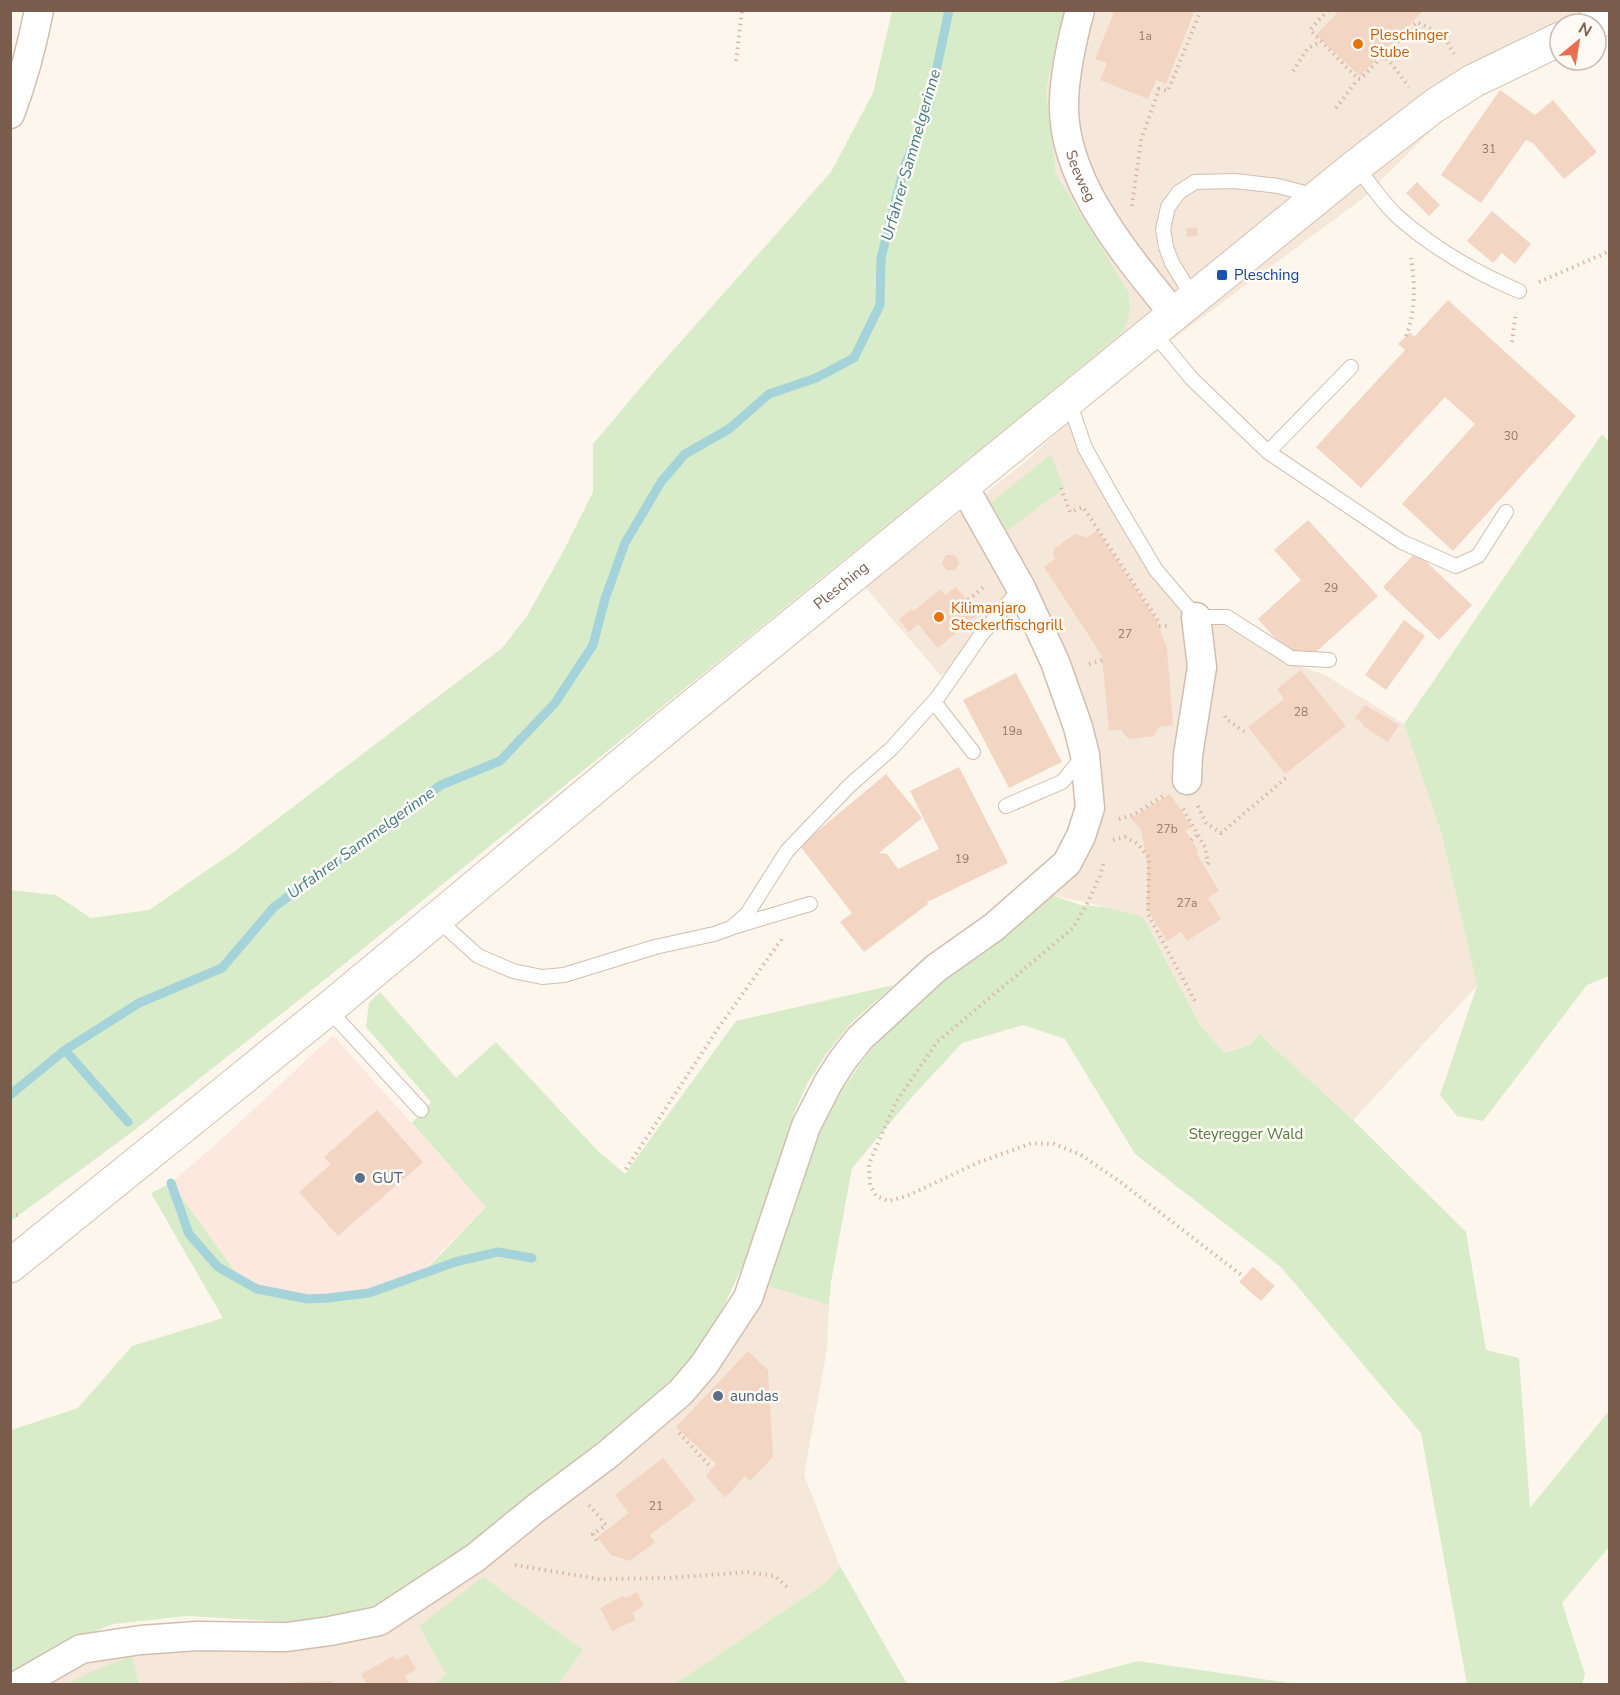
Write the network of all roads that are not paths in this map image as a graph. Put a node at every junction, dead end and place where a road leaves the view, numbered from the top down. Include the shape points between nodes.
1 (39, 10) edge
2 (1080, 10) edge
3 (1548, 45) edge
4 (10, 114) edge
5 (1356, 166) junction
6 (1318, 197) junction
7 (1519, 291) road end
8 (1174, 314) junction
9 (1351, 368) dead end
10 (1069, 401) junction
11 (1268, 452) junction
12 (964, 487) junction
13 (1506, 512) dead end
14 (1021, 588) junction
15 (1196, 617) junction
16 (1329, 660) dead end
17 (934, 702) junction
18 (973, 752) dead end
19 (1085, 755) junction
20 (1179, 786) road end
21 (1006, 806) dead end
22 (810, 904) dead end
23 (437, 919) junction
24 (731, 928) junction
25 (328, 1010) junction
26 (421, 1110) dead end
27 (10, 1266) edge
28 (20, 1684) edge

1 - 4 street via 27,65
2 - 8 street, Seeweg via 1069,52 1064,103 1069,147 1084,189 1114,236
3 - 5 main road, Plesching via 1473,81
5 - 6 main road, Plesching
5 - 7 lane via 1396,215 1440,249 1482,275
6 - 8 main road, Plesching
6 - 8 lane via 1278,186 1235,181 1195,182 1179,192 1168,207 1163,229 1172,263
8 - 10 main road, Plesching
8 - 11 lane via 1192,379
9 - 11 lane
10 - 12 main road, Plesching
10 - 15 lane via 1085,448 1156,570
11 - 13 lane via 1402,542 1456,566 1478,556
12 - 14 street
12 - 23 main road, Plesching
14 - 17 lane
14 - 19 street via 1055,662
15 - 16 lane via 1227,617 1291,658
15 - 20 street via 1202,667
17 - 18 lane
17 - 24 lane via 788,851 747,914
19 - 21 lane via 1062,783
19 - 28 street via 1090,808 1067,863 994,927 936,968 860,1038 842,1060 806,1126 748,1298 704,1365 681,1392 475,1558 379,1621 288,1637 196,1636 81,1649
22 - 24 lane
23 - 24 lane via 478,956 513,971 542,977 564,975 654,946
23 - 25 main road, Plesching
25 - 26 lane
25 - 27 main road, Plesching

